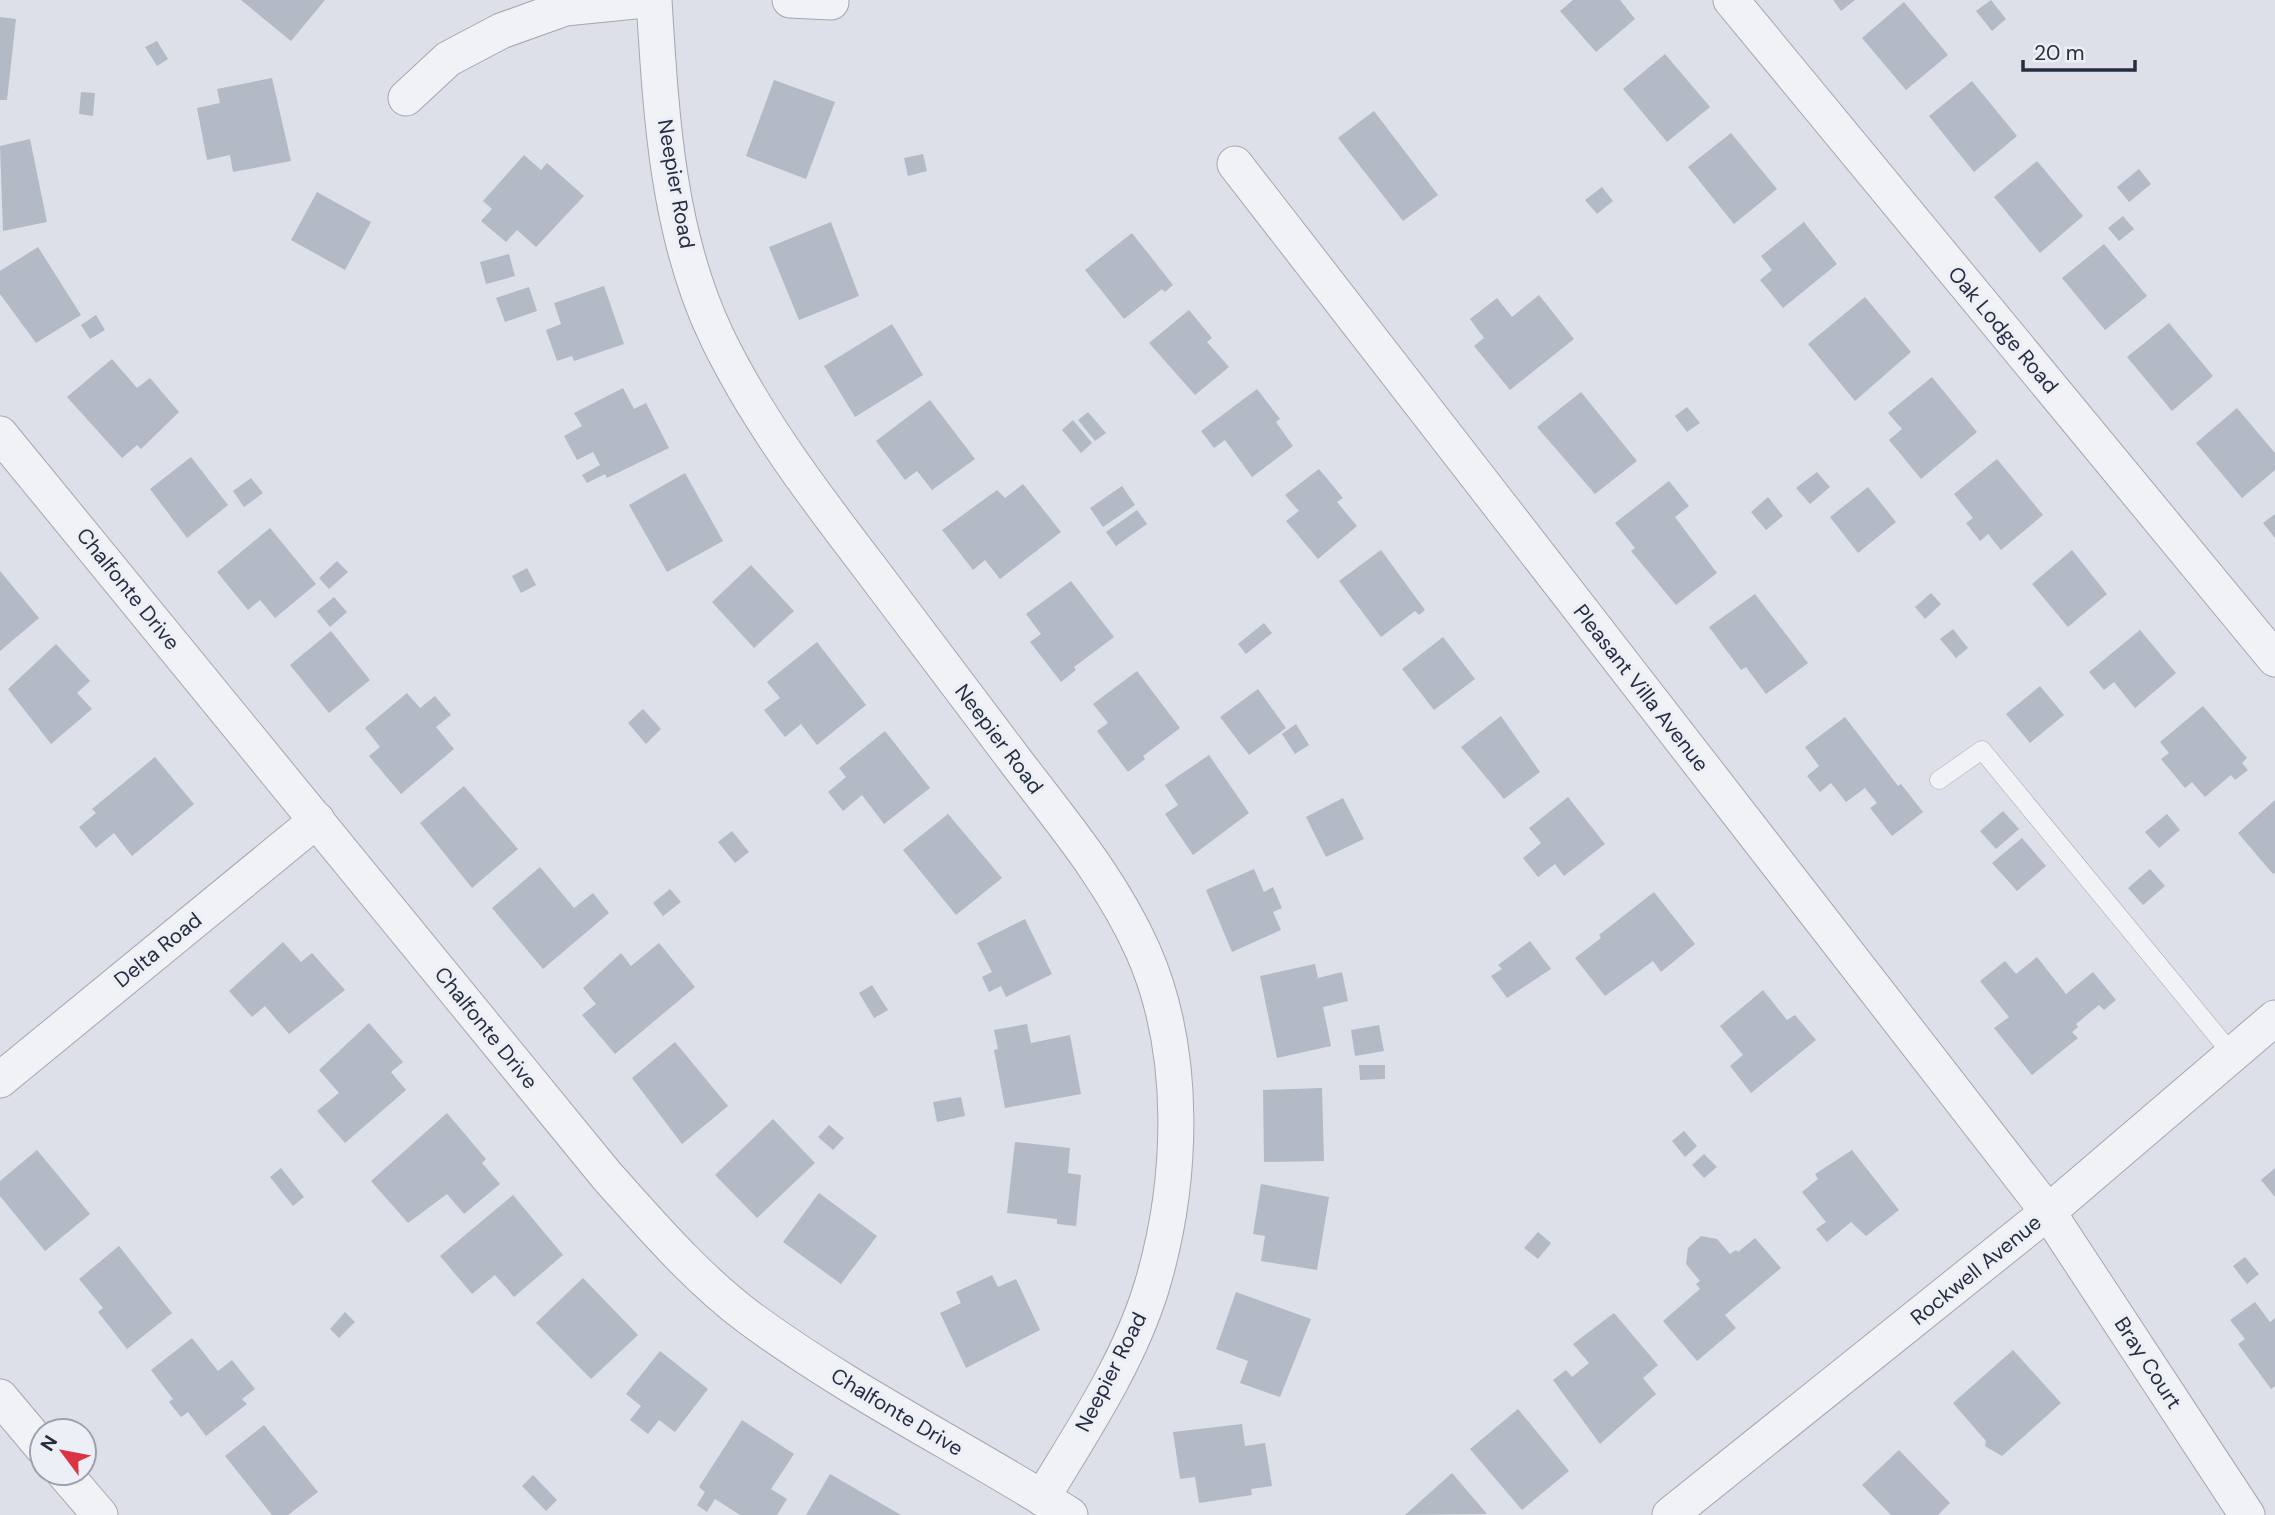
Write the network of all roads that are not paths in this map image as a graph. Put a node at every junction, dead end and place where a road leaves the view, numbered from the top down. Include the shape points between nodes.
1 (645, 0) edge
2 (654, 0) edge
3 (790, 0) edge
4 (1731, 0) edge
5 (831, 2) dead end
6 (406, 98) dead end
7 (1234, 164) dead end
8 (0, 434) edge
9 (2275, 659) edge
10 (1939, 780) dead end
11 (317, 820) junction
12 (2275, 1018) edge
13 (2232, 1055) junction
14 (0, 1080) edge
15 (2048, 1212) junction
16 (0, 1397) edge
17 (28, 1430) edge
18 (76, 1487) edge
19 (1056, 1506) edge
20 (100, 1515) edge
21 (1670, 1515) edge
22 (2247, 1515) edge

1 - 6 street via 565,8 501,31 448,59
2 - 19 street, Neepier Road via 658,73 678,214 716,334 759,413 823,507 1102,875 1144,953 1168,1032 1175,1132 1170,1201 1150,1291
3 - 5 street
4 - 9 street, Oak Lodge Road
7 - 15 street, Pleasant Villa Avenue
8 - 11 street, Chalfonte Drive
10 - 13 lane via 1982,750
11 - 14 street, Delta Road
11 - 19 street, Chalfonte Drive via 607,1176 675,1250 749,1317 835,1377
12 - 13 street, Rockwell Avenue
13 - 15 street, Rockwell Avenue
15 - 21 street, Rockwell Avenue
15 - 22 street, Bray Court
16 - 17 street
18 - 20 street

